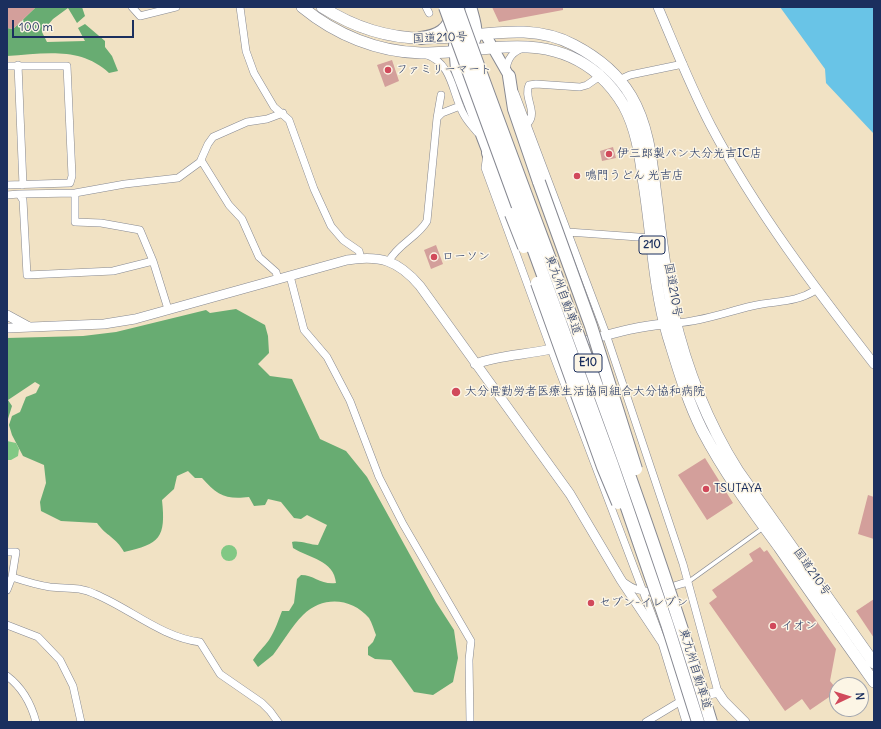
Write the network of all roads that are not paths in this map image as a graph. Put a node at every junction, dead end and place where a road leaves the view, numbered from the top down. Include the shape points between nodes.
1 (132, 7) edge
2 (176, 7) edge
3 (240, 7) edge
4 (302, 7) edge
5 (322, 7) edge
6 (445, 7) edge
7 (453, 7) edge
8 (457, 7) edge
9 (658, 7) edge
10 (470, 8) edge
11 (480, 34) junction
12 (454, 37) junction
13 (421, 38) junction
14 (533, 46) junction
15 (494, 48) junction
16 (459, 51) junction
17 (421, 53) junction
18 (682, 64) junction
19 (18, 65) junction
20 (7, 66) edge
21 (507, 73) junction
22 (600, 76) junction
23 (619, 80) junction
24 (441, 95) dead end
25 (460, 106) junction
26 (283, 113) junction
27 (437, 118) junction
28 (528, 123) junction
29 (481, 137) junction
30 (488, 153) junction
31 (201, 160) junction
32 (7, 185) edge
33 (23, 185) junction
34 (75, 192) junction
35 (19, 194) junction
36 (7, 195) edge
37 (568, 232) junction
38 (652, 238) junction
39 (361, 258) junction
40 (389, 261) junction
41 (153, 262) junction
42 (290, 276) junction
43 (278, 279) junction
44 (816, 290) junction
45 (168, 309) junction
46 (7, 315) edge
47 (670, 324) junction
48 (29, 327) junction
49 (7, 328) edge
50 (606, 334) junction
51 (551, 349) junction
52 (475, 364) junction
53 (874, 364) edge
54 (769, 525) junction
55 (7, 552) edge
56 (12, 577) junction
57 (621, 580) junction
58 (688, 582) junction
59 (7, 590) edge
60 (646, 593) junction
61 (667, 624) junction
62 (7, 625) edge
63 (663, 644) junction
64 (874, 663) edge
65 (695, 668) junction
66 (7, 676) edge
67 (874, 682) edge
68 (718, 692) junction
69 (681, 701) junction
70 (36, 722) edge
71 (81, 722) edge
72 (278, 722) edge
73 (470, 722) edge
74 (646, 722) edge
75 (688, 722) edge
76 (698, 722) edge
77 (711, 722) edge
78 (745, 722) edge

1 - 2 street via 140,16
3 - 26 street via 246,51 254,73 272,104
4 - 17 highway, 国道210号 / 210 via 328,25 362,42 393,50
5 - 13 highway, 国道210号 / 210 via 363,28 386,34
6 - 61 highway, 東九州自動車道 / E10, bridge via 612,464
7 - 12 highway
7 - 13 highway via 445,29 435,35
8 - 65 highway, 東九州自動車道 / E10, bridge via 624,460
9 - 18 street
10 - 11 highway
11 - 12 highway, 国道210号 / 210
11 - 15 main road
11 - 16 highway via 474,42
11 - 23 highway, 国道210号 / 210 via 531,32 558,38 592,56
12 - 13 highway, 国道210号 / 210
12 - 16 main road
14 - 15 highway, 国道210号 / 210
14 - 21 street via 512,54 506,64
14 - 22 highway, 国道210号 / 210 via 568,55
15 - 16 highway, 国道210号 / 210
15 - 21 main road
16 - 17 highway, 国道210号 / 210
16 - 29 main road via 456,69
17 - 25 street via 435,58 444,66
18 - 23 street via 630,75
18 - 44 street via 712,127 739,175
19 - 20 street
19 - 33 street
19 - 33 street via 67,66 72,176 70,183
21 - 28 street
21 - 65 highway, bridge via 514,110 617,406 675,591
22 - 28 street via 580,87 529,85 527,91 531,117
22 - 38 highway, 国道210号 / 210 via 617,94 634,131
23 - 47 highway, 国道210号 / 210 via 636,106 646,136
24 - 27 street
25 - 27 street via 442,113
25 - 29 street
26 - 31 street via 247,122 213,137
26 - 39 street via 293,129 314,189 331,226 343,240 359,251
27 - 40 street via 427,221
28 - 37 street
29 - 30 main road
30 - 51 street via 485,168
30 - 61 highway, bridge via 603,467
31 - 34 street via 178,178
31 - 43 street via 231,208 242,219 259,257 276,272
32 - 33 street
34 - 35 street
34 - 41 street via 75,222 101,222 140,230
35 - 36 street
35 - 41 street via 23,200 28,275 113,270
37 - 38 street
37 - 50 street
38 - 47 highway, 国道210号 / 210
39 - 40 street
39 - 42 street
40 - 52 street via 402,268 420,286
41 - 45 street
42 - 43 street
42 - 73 street via 304,330 326,357 350,401 379,477 403,524 472,641 469,660
43 - 45 street
44 - 47 street via 799,299 762,304 698,320
44 - 53 street
45 - 48 street via 135,319 104,324
46 - 48 street
47 - 50 street via 641,326
47 - 54 highway, 国道210号 / 210 via 686,391 702,428 731,481
48 - 49 street
50 - 51 street
50 - 58 street
51 - 52 street
51 - 60 street
52 - 57 street via 570,494
54 - 58 lane
54 - 64 highway, 国道210号 / 210
54 - 67 highway, 国道210号 / 210
55 - 56 street via 16,552
56 - 59 street
56 - 72 street via 48,586 75,587 124,608 152,626 185,640 200,642 220,674 262,702
57 - 60 street via 634,590
57 - 63 street
58 - 60 street
58 - 68 street
60 - 63 street
61 - 76 highway, 東九州自動車道 / E10, bridge
62 - 71 street via 38,637 60,660 73,686
63 - 69 street
65 - 77 highway, 東九州自動車道 / E10, bridge
66 - 70 street via 24,693
68 - 69 street
68 - 78 street via 724,702
69 - 74 street
69 - 75 street

